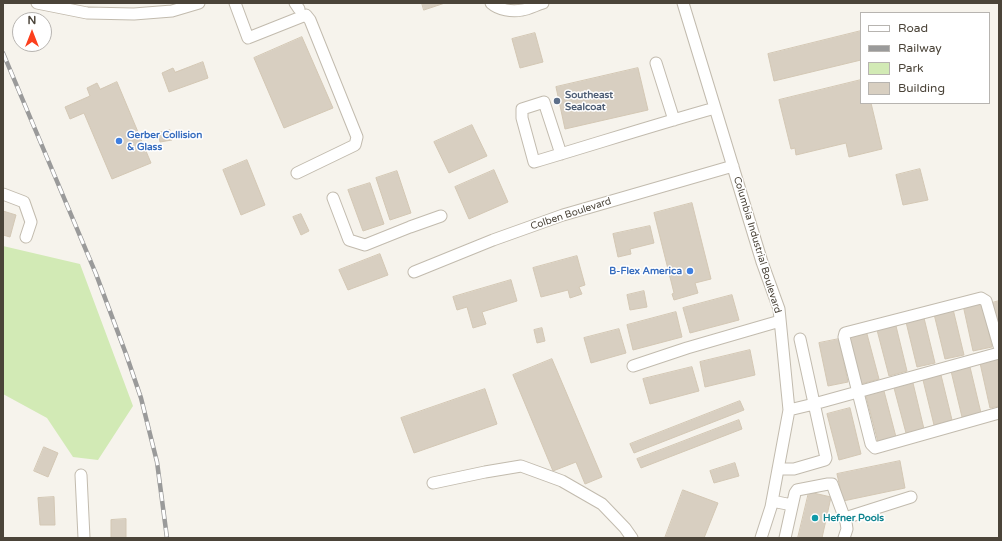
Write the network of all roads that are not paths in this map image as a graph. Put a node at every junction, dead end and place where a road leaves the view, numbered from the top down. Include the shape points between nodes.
1 (37, 3) edge
2 (199, 3) edge
3 (235, 3) edge
4 (491, 3) edge
5 (543, 3) edge
6 (683, 3) edge
7 (656, 63) dead end
8 (715, 108) junction
9 (674, 120) junction
10 (561, 154) junction
11 (733, 166) junction
12 (297, 173) dead end
13 (3, 194) edge
14 (333, 198) dead end
15 (441, 216) dead end
16 (26, 237) dead end
17 (414, 272) dead end
18 (780, 320) junction
19 (800, 339) dead end
20 (999, 346) edge
21 (999, 353) edge
22 (633, 366) dead end
23 (858, 392) junction
24 (814, 404) junction
25 (789, 410) junction
26 (999, 413) edge
27 (778, 469) junction
28 (81, 475) dead end
29 (432, 483) dead end
30 (911, 497) dead end
31 (772, 501) junction
32 (792, 505) junction
33 (845, 518) junction
34 (84, 538) edge
35 (632, 538) edge
36 (761, 538) edge
37 (785, 538) edge
38 (844, 538) edge

1 - 2 street via 87,13 134,14 172,11
3 - 12 street via 248,38 306,15 357,137 355,145
4 - 5 street via 505,10 522,10
6 - 8 street, Columbia Industrial Boulevard
7 - 9 street
8 - 9 street
8 - 11 street, Columbia Industrial Boulevard
9 - 10 street
10 - 10 street via 534,162 522,109 544,102
11 - 17 street, Colben Boulevard via 563,215
11 - 18 street, Columbia Industrial Boulevard via 779,309
13 - 16 street via 24,202 31,222
14 - 15 street via 350,240 365,245
18 - 22 street
18 - 25 street, Columbia Industrial Boulevard
19 - 24 street
20 - 23 street via 986,301 981,298 845,333
21 - 23 street
23 - 24 street
23 - 26 street via 871,444 875,448
24 - 25 street
24 - 27 street via 826,460 794,469
25 - 27 street, Columbia Industrial Boulevard
27 - 31 street, Columbia Industrial Boulevard
28 - 34 street
29 - 35 street via 521,466 562,480 602,504
30 - 33 street
31 - 32 street
31 - 36 street, Columbia Industrial Boulevard
32 - 33 street via 797,490 832,484
32 - 37 street
33 - 38 street via 847,529

